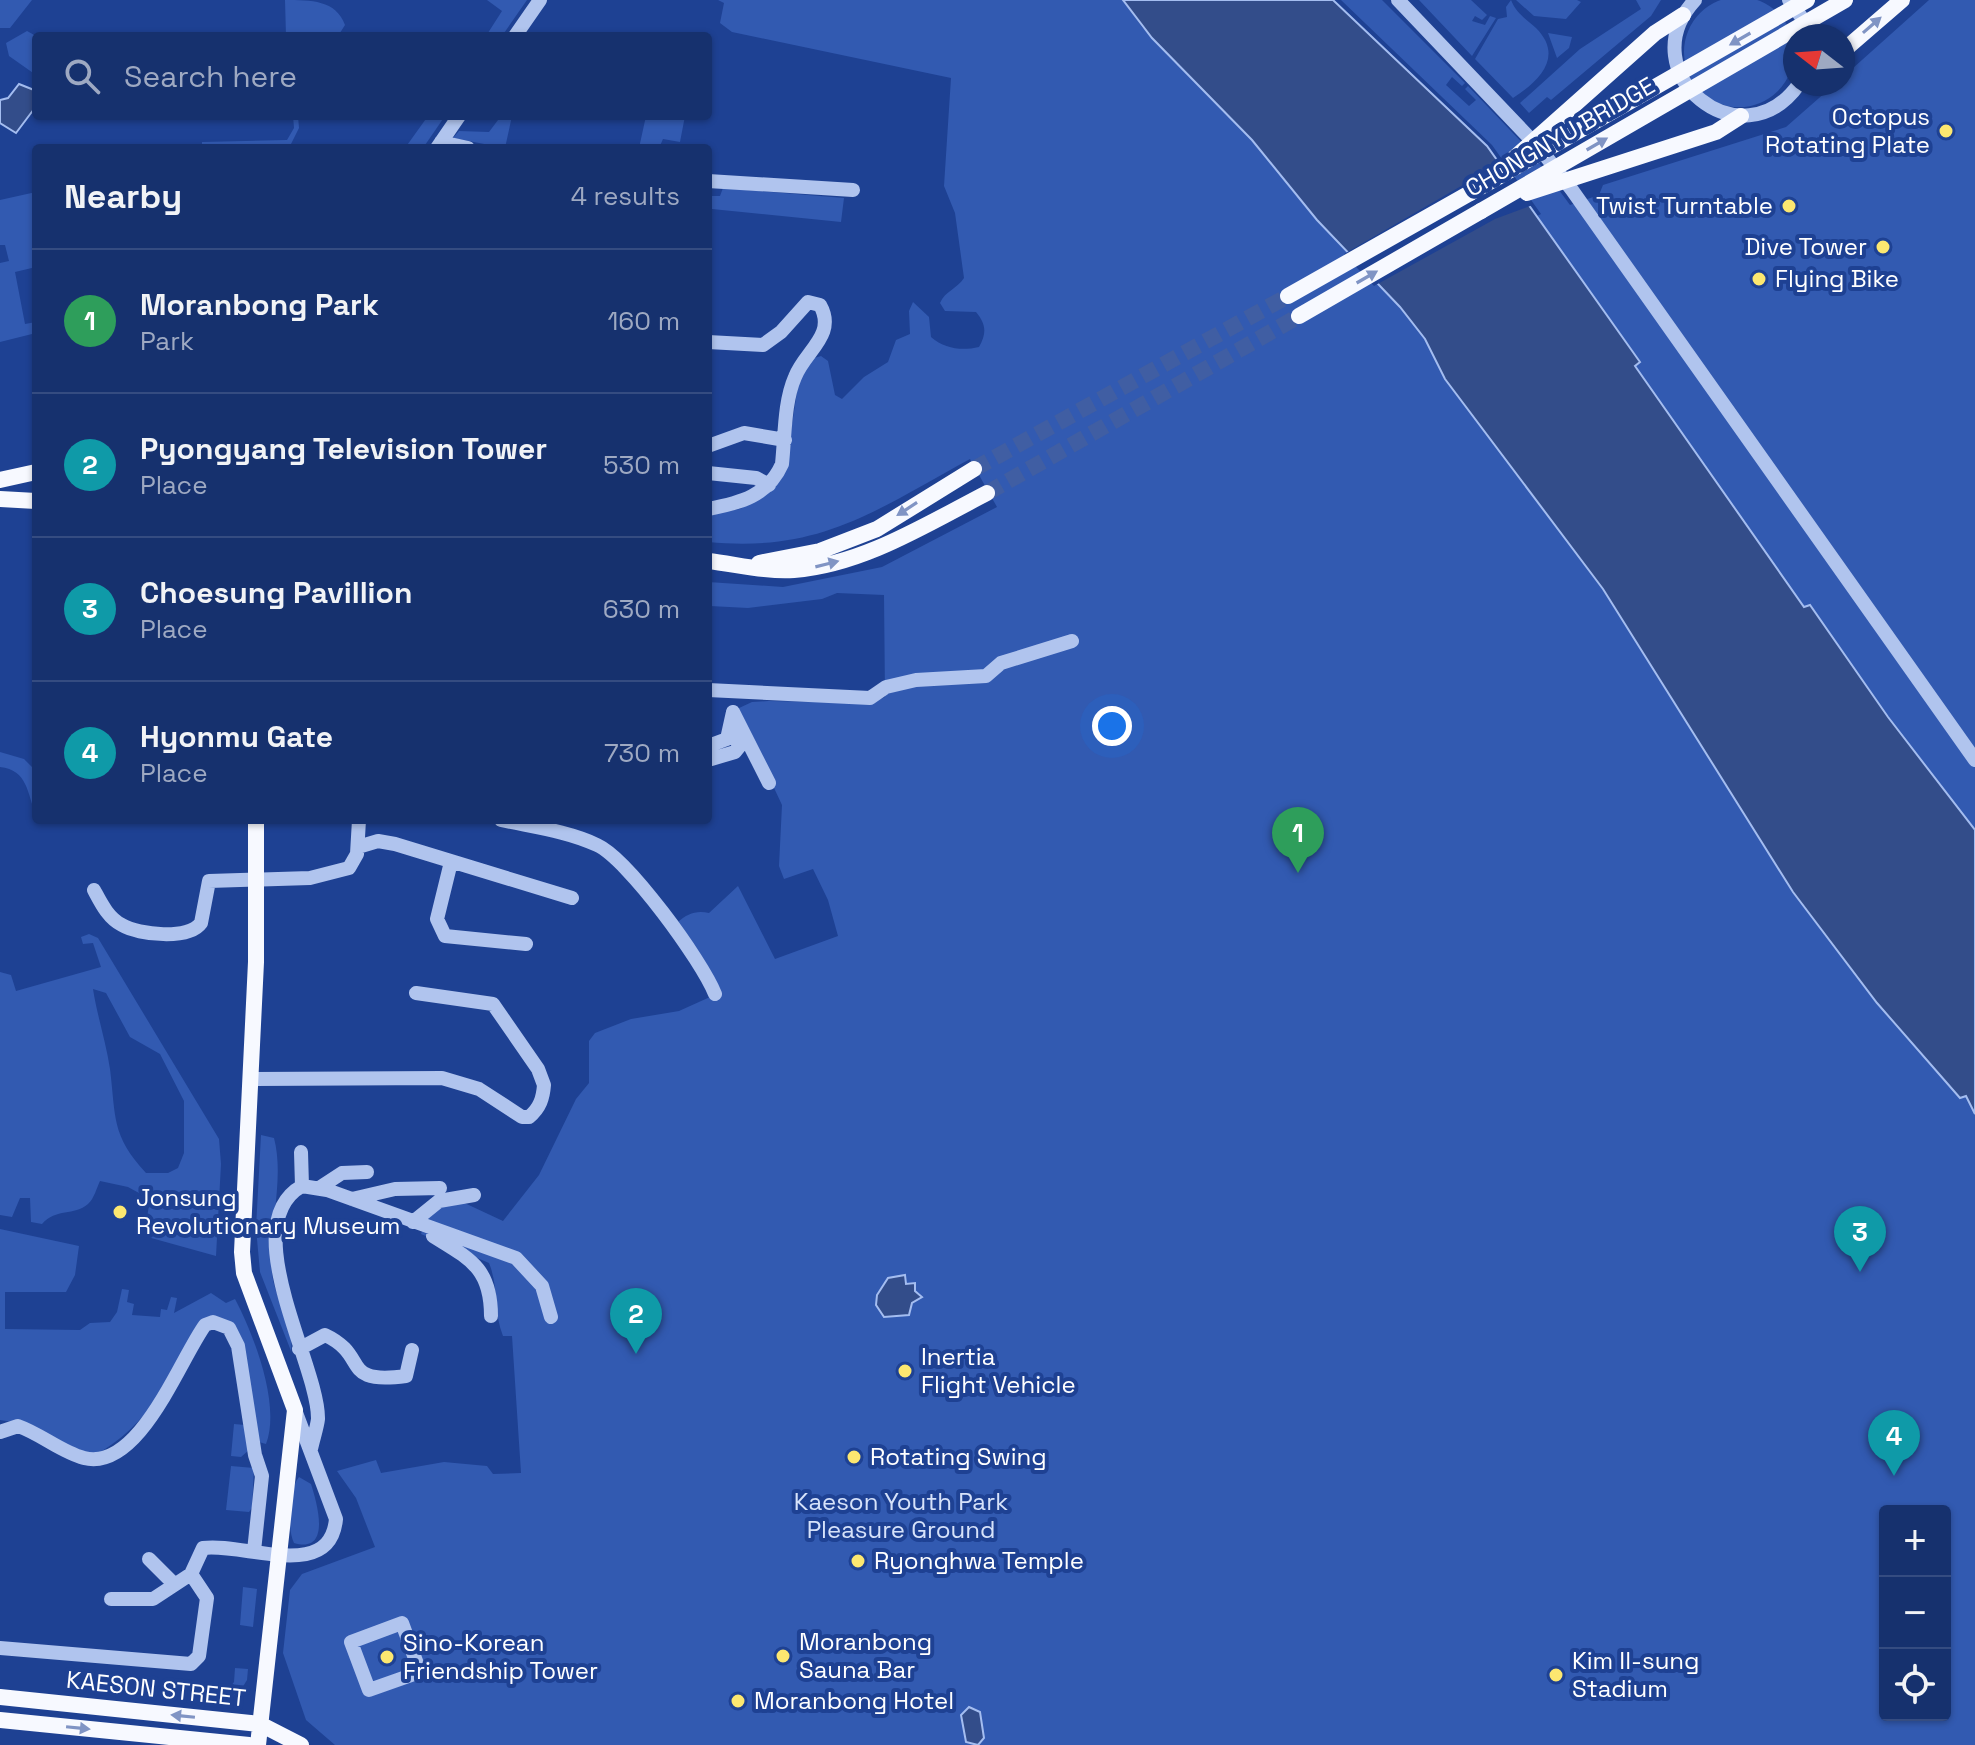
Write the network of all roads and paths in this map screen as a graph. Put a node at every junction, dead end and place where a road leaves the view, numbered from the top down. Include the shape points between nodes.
1 (540, 0) edge
2 (1398, 0) edge
3 (1695, 0) edge
4 (1789, 0) edge
5 (1807, 0) edge
6 (1845, 0) edge
7 (1902, 0) edge
8 (1683, 15) junction
9 (1804, 24) edge
10 (518, 32) edge
11 (1855, 41) edge
12 (1786, 96) edge
13 (1741, 116) junction
14 (456, 120) edge
15 (440, 144) edge
16 (712, 181) edge
17 (853, 190) dead end
18 (1470, 193) junction
19 (1481, 211) junction
20 (1288, 296) tunnel mouth
21 (1299, 316) tunnel mouth
22 (712, 342) edge
23 (785, 440) junction
24 (712, 445) edge
25 (974, 469) tunnel mouth
26 (32, 473) edge
27 (712, 473) edge
28 (0, 480) edge
29 (769, 485) junction
30 (987, 493) tunnel mouth
31 (0, 499) edge
32 (32, 501) edge
33 (712, 508) edge
34 (712, 561) edge
35 (750, 565) junction
36 (1072, 641) dead end
37 (712, 690) edge
38 (734, 692) junction
39 (732, 720) junction
40 (712, 745) edge
41 (712, 759) edge
42 (1975, 760) edge
43 (769, 783) dead end
44 (256, 824) edge
45 (359, 824) edge
46 (530, 824) edge
47 (358, 847) junction
48 (451, 862) junction
49 (256, 878) junction
50 (94, 890) dead end
51 (572, 898) dead end
52 (526, 944) dead end
53 (416, 993) dead end
54 (715, 994) dead end
55 (251, 1079) junction
56 (301, 1152) dead end
57 (367, 1172) dead end
58 (302, 1186) junction
59 (319, 1188) junction
60 (440, 1188) dead end
61 (474, 1195) dead end
62 (351, 1199) junction
63 (420, 1224) junction
64 (491, 1316) dead end
65 (551, 1317) dead end
66 (299, 1349) junction
67 (412, 1350) dead end
68 (295, 1410) junction
69 (0, 1432) edge
70 (311, 1449) junction
71 (254, 1551) junction
72 (278, 1554) junction
73 (149, 1559) dead end
74 (191, 1574) junction
75 (174, 1584) junction
76 (111, 1599) dead end
77 (351, 1642) joint
78 (0, 1648) edge
79 (0, 1697) edge
80 (0, 1720) edge
81 (260, 1724) junction
82 (249, 1745) edge
83 (258, 1745) edge
84 (301, 1745) edge

1 - 10 street
2 - 42 street via 1541,150 1572,190
3 - 8 street
4 - 9 street, bridge
5 -> 18 main road, CHONGNYU BRIDGE, bridge
19 -> 6 main road, CHONGNYU BRIDGE, bridge
11 -> 7 main road
8 - 13 street, bridge via 1675,54 1684,82 1712,109
8 - 18 main road, bridge via 1655,33
12 - 13 street via 1774,108
13 - 19 main road, bridge via 1716,132
14 - 15 street
16 - 17 street
18 - 20 main road, CHONGNYU BRIDGE
21 -> 19 main road, CHONGNYU BRIDGE
22 - 23 street via 763,345 804,303 820,305 826,327 795,376
23 - 24 street via 744,433
23 - 29 street via 782,464
25 -> 35 main road via 877,529 846,542
26 - 28 main road
27 - 29 street via 756,478
29 - 33 street via 746,501
35 -> 30 main road via 791,570 824,566 885,544
31 - 32 main road
34 - 35 main road
36 - 38 street via 1001,663 986,676 891,684 870,698
37 - 38 street
38 - 39 street
39 - 40 street via 727,739
39 - 41 street via 735,752
39 - 43 street
44 - 49 main road
45 - 47 street
46 - 54 street via 604,849 676,928
47 - 48 street via 378,841
47 - 49 street via 349,868 310,878
48 - 51 street
48 - 52 street via 437,919 445,936
49 - 50 street via 209,881 201,923 189,932 141,932 120,925
49 - 55 main road
53 - 55 street via 484,1000 500,1009 544,1085 536,1111 522,1117 479,1089 442,1078
55 - 68 main road via 244,1273
56 - 58 street
57 - 59 street via 342,1173
58 - 59 street
58 - 66 street via 283,1201 278,1239 285,1307
59 - 62 street
60 - 62 street via 395,1189
61 - 63 street via 439,1201
62 - 63 street
63 - 64 street via 476,1264 485,1278
63 - 65 street via 516,1258 542,1286
66 - 67 street via 325,1335 366,1377 377,1380 406,1376
66 - 70 street via 318,1417
68 - 70 street
68 - 72 main road
69 - 71 street via 18,1426 82,1458 108,1457 139,1434 205,1325 219,1323 229,1328 238,1346 262,1476
70 - 72 street via 336,1519 335,1536 312,1554
71 - 72 street
71 - 74 street via 203,1548
72 - 81 main road
73 - 75 street
74 - 75 street
74 - 78 street via 207,1598 199,1656 191,1664
75 - 76 street via 147,1601
77 - 77 street via 369,1690 420,1672 402,1623
81 -> 79 main road, KAESON STREET
80 -> 82 main road, KAESON STREET
81 - 83 main road
81 - 84 main road, KAESON STREET

